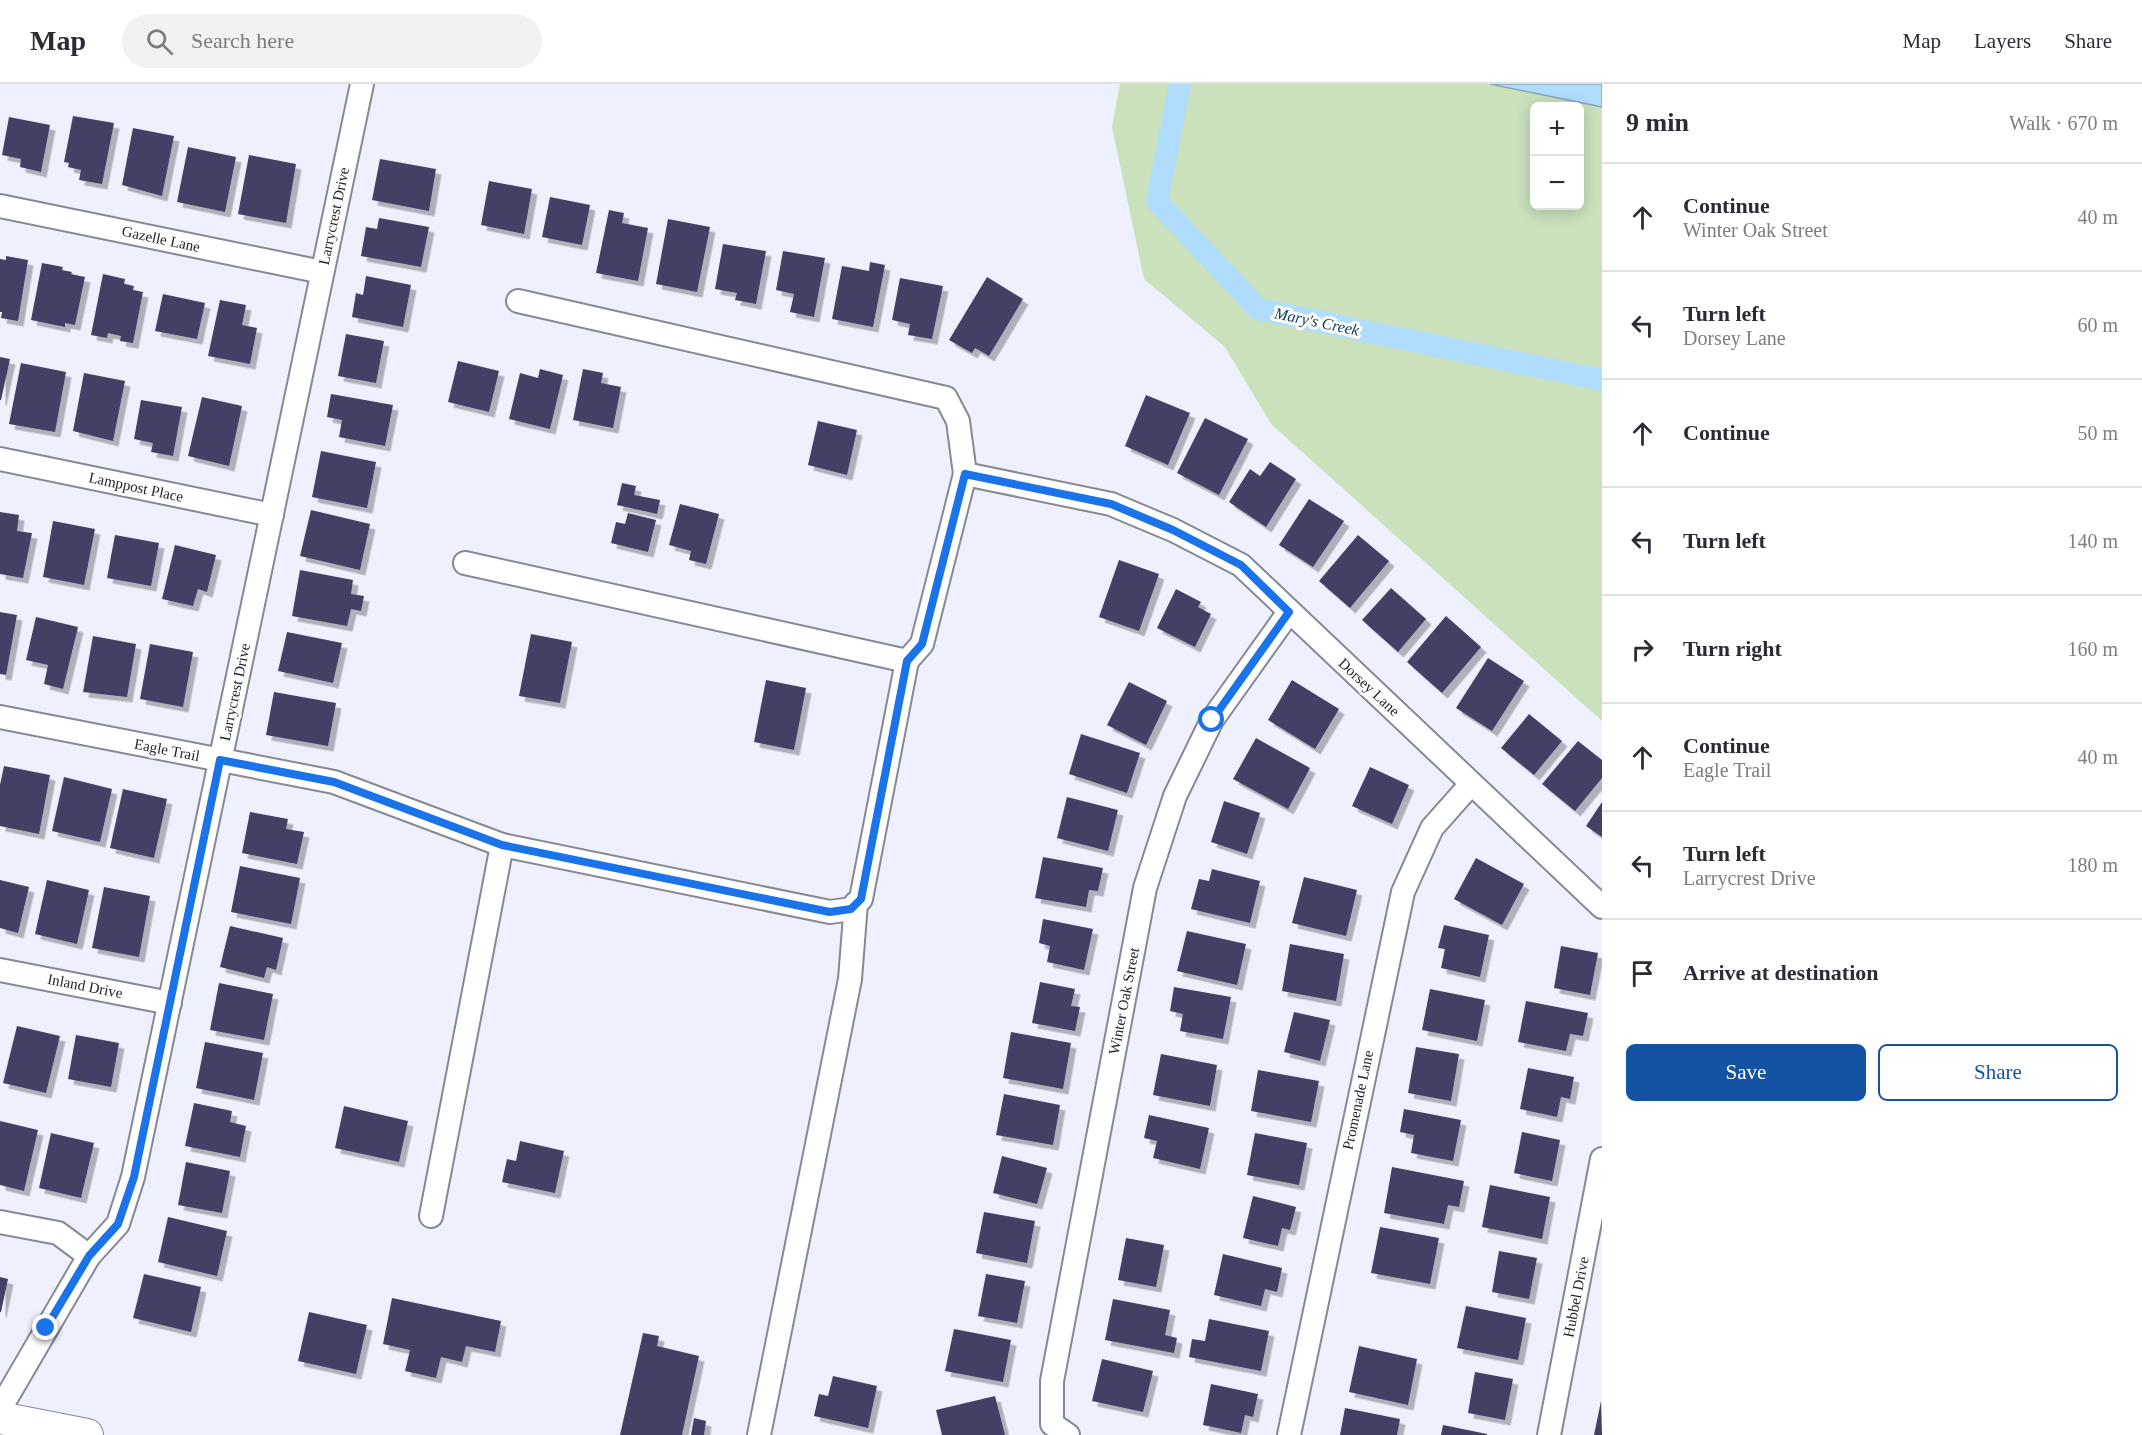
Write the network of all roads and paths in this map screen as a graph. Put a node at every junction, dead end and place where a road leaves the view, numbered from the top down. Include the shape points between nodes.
1 (362, 84) edge
2 (0, 206) edge
3 (322, 272) junction
4 (518, 301) dead end
5 (0, 459) edge
6 (965, 474) junction
7 (272, 515) junction
8 (465, 563) dead end
9 (1289, 612) junction
10 (907, 661) junction
11 (0, 717) edge
12 (220, 760) junction
13 (1471, 784) junction
14 (502, 845) junction
15 (856, 903) junction
16 (1602, 907) edge
17 (0, 970) edge
18 (170, 1003) junction
19 (1602, 1159) edge
20 (431, 1216) dead end
21 (0, 1222) edge
22 (89, 1256) junction
23 (0, 1409) edge
24 (0, 1418) edge
25 (1060, 1429) edge
26 (87, 1435) edge
27 (759, 1435) edge
28 (1289, 1435) edge
29 (1549, 1435) edge

1 - 3 street, Larrycrest Drive
2 - 3 street, Gazelle Lane
3 - 7 street, Larrycrest Drive
4 - 6 street via 946,398 958,421
5 - 7 street, Lamppost Place
6 - 9 street, Dorsey Lane via 1111,504 1173,530 1241,565
6 - 10 street via 922,644
7 - 12 street, Larrycrest Drive
8 - 10 street
9 - 13 street, Dorsey Lane
9 - 25 street, Winter Oak Street via 1212,720 1175,796 1145,888 1052,1381
10 - 15 street via 861,899
11 - 12 street, Eagle Trail
12 - 14 street, Eagle Trail via 334,782
12 - 18 street, Larrycrest Drive
13 - 16 street, Dorsey Lane
13 - 28 street, Promenade Lane via 1432,828 1403,892
14 - 15 street, Eagle Trail via 830,912 851,909
14 - 20 street
15 - 27 street via 850,979
17 - 18 street, Inland Drive
18 - 22 street, Larrycrest Drive via 134,1177 118,1224
19 - 29 street, Hubbel Drive
21 - 22 street via 58,1233
22 - 23 street, Larrycrest Drive
24 - 26 street

